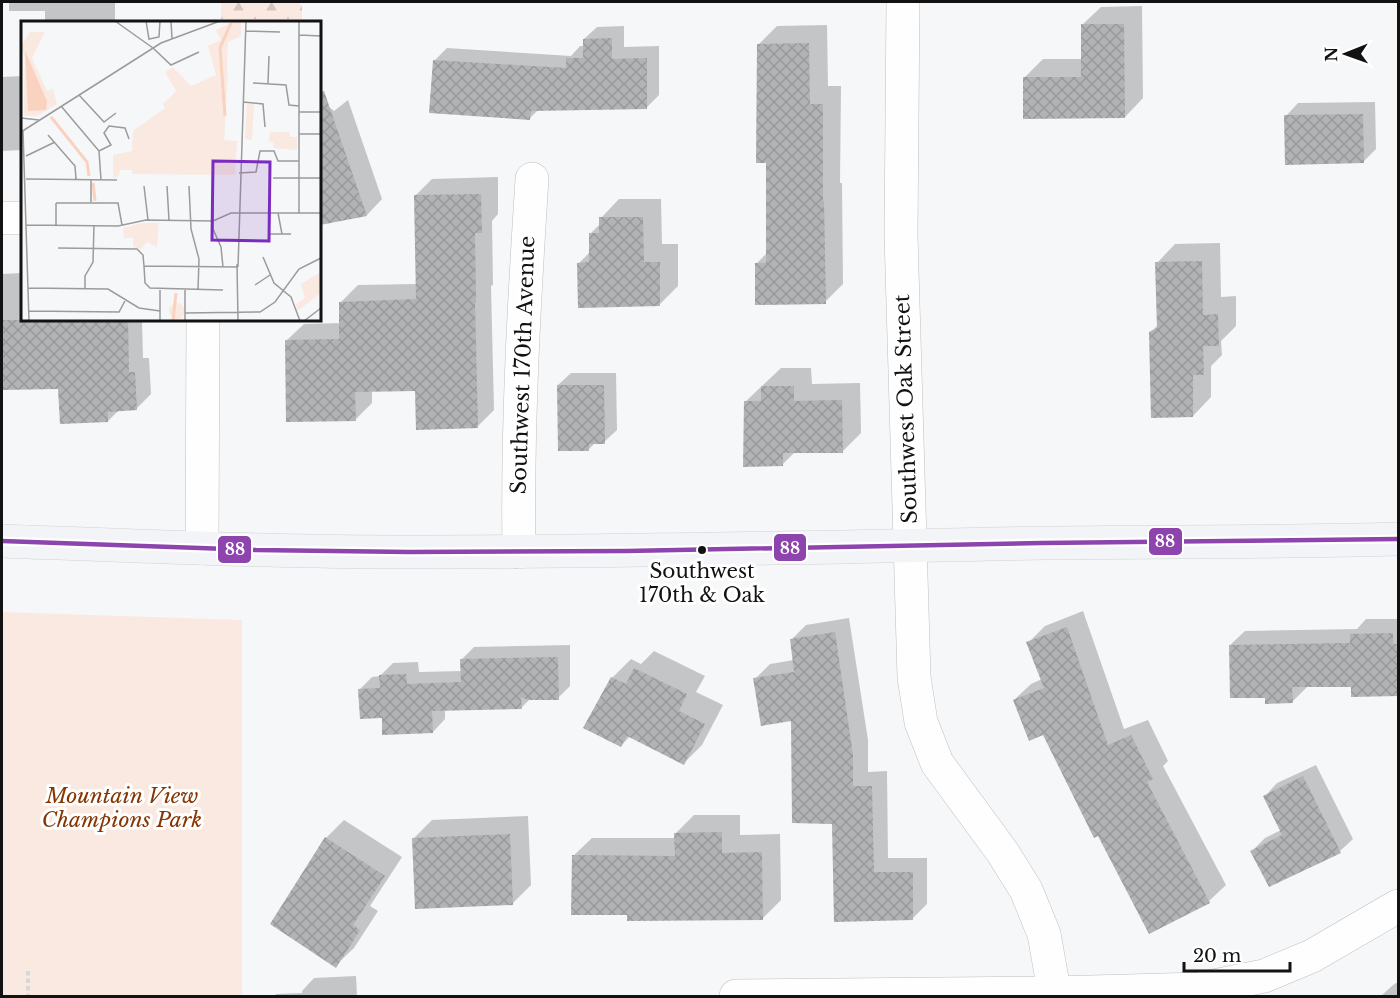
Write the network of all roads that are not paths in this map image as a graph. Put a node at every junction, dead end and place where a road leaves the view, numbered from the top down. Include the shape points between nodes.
1 (903, 2) edge
2 (532, 179) dead end
3 (2, 218) edge
4 (21, 218) edge
5 (203, 321) edge
6 (1398, 539) edge
7 (2, 541) edge
8 (910, 546) junction
9 (202, 548) junction
10 (519, 552) junction
11 (1398, 906) edge
12 (1055, 994) edge
13 (736, 996) edge

1 - 8 street, Southwest Oak Street via 901,235
2 - 10 street, Southwest 170th Avenue via 524,311
3 - 4 street
5 - 9 street
6 - 8 main road
7 - 9 main road
8 - 10 main road
8 - 12 street, Southwest Oak Street via 914,677 921,722 937,763 1004,853 1026,890 1044,934
9 - 10 main road
11 - 12 street via 1312,956 1264,976 1199,989
12 - 13 street

